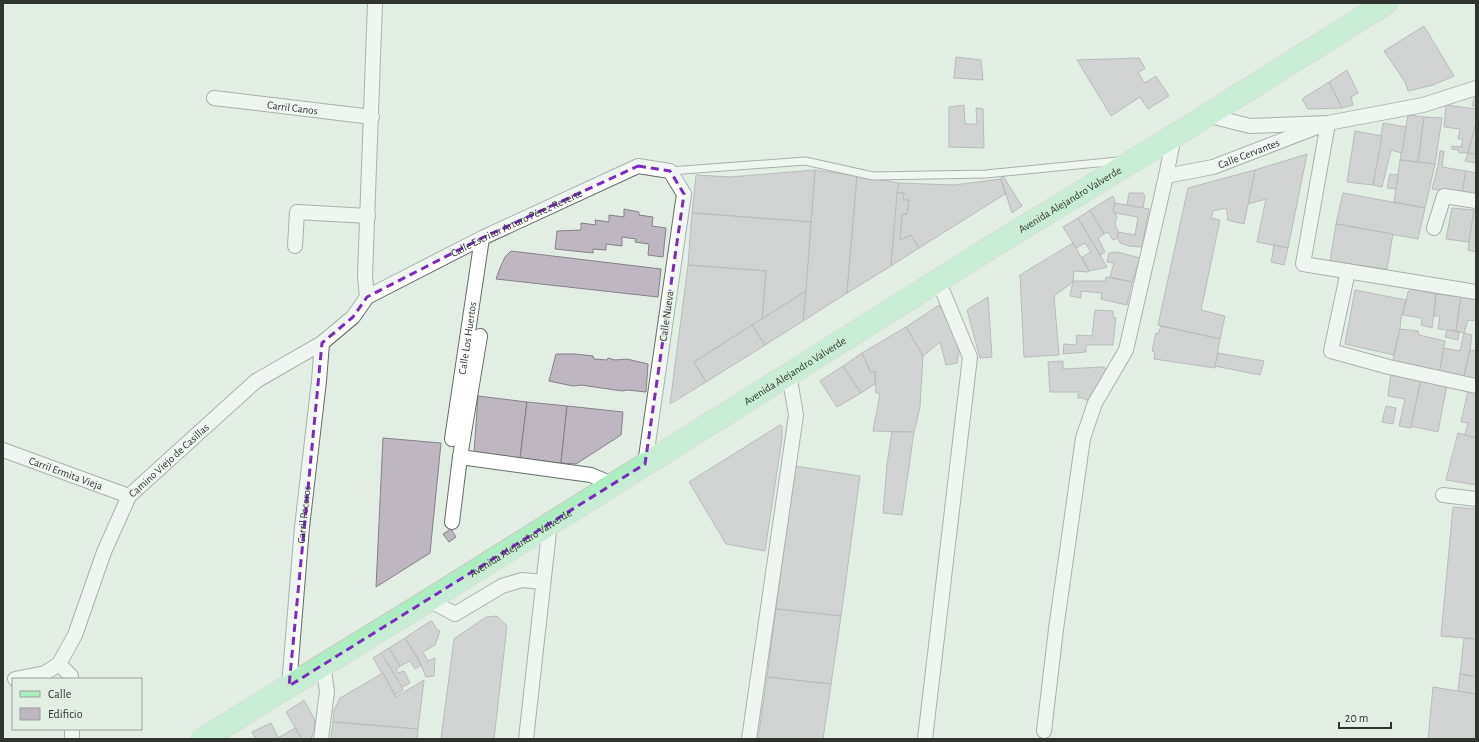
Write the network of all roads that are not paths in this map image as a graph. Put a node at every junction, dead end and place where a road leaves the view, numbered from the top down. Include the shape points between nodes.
1 (375, 3) edge
2 (1386, 3) edge
3 (1476, 88) edge
4 (214, 98) dead end
5 (1206, 115) junction
6 (372, 116) junction
7 (1328, 123) junction
8 (1174, 136) junction
9 (1134, 160) junction
10 (670, 172) junction
11 (1166, 176) junction
12 (1476, 201) edge
13 (368, 216) junction
14 (1434, 228) dead end
15 (482, 238) junction
16 (295, 246) dead end
17 (1348, 271) junction
18 (938, 280) junction
19 (1476, 292) edge
20 (367, 297) junction
21 (480, 336) dead end
22 (322, 343) junction
23 (789, 374) junction
24 (1476, 386) edge
25 (452, 439) dead end
26 (3, 450) edge
27 (460, 457) junction
28 (645, 464) junction
29 (612, 484) junction
30 (1443, 495) dead end
31 (129, 496) junction
32 (1476, 499) edge
33 (452, 522) dead end
34 (550, 523) junction
35 (543, 582) junction
36 (429, 600) junction
37 (59, 664) junction
38 (323, 664) junction
39 (20, 678) edge
40 (71, 678) edge
41 (289, 686) junction
42 (1044, 731) dead end
43 (203, 739) edge
44 (321, 739) edge
45 (526, 739) edge
46 (749, 739) edge
47 (925, 739) edge

1 - 6 street
2 - 5 main road, Avenida Alejandro Valverde
3 - 7 street, Calle Cervantes via 1423,105
4 - 6 street, Carril Canos
5 - 7 street, Calle Cervantes via 1250,126
5 - 8 main road, Avenida Alejandro Valverde
6 - 13 street
7 - 11 street, Calle Cervantes via 1213,167
7 - 17 street via 1303,264
8 - 9 main road, Avenida Alejandro Valverde
8 - 11 street
9 - 10 lane via 978,174 873,176 805,162
9 - 18 main road, Avenida Alejandro Valverde
10 - 15 street, Calle Escritor Arturo Pérez Reverte via 638,166
10 - 28 street, Calle Nueva via 684,194
11 - 42 street via 1126,350 1095,402 1083,438
12 - 14 street via 1444,196
13 - 16 street via 298,212
13 - 20 street via 365,276
15 - 20 street, Calle Escritor Arturo Pérez Reverte
15 - 25 street, Calle Los Huertos
17 - 19 street
17 - 24 street via 1331,351
18 - 23 main road, Avenida Alejandro Valverde
18 - 47 street via 970,357
20 - 22 street, Camino Viejo de Casillas via 353,317
21 - 27 street, Calle Los Huertos
22 - 31 street, Camino Viejo de Casillas via 256,381
22 - 41 street, Carril Poceros via 302,527
23 - 28 main road, Avenida Alejandro Valverde
23 - 46 street via 796,415
26 - 31 street, Carril Ermita Vieja
27 - 29 street via 591,475
27 - 33 street, Calle Los Huertos
28 - 29 main road, Avenida Alejandro Valverde
29 - 34 main road, Avenida Alejandro Valverde
30 - 32 street
31 - 37 street, Camino Viejo de Casillas via 104,552 75,635
34 - 35 street
34 - 36 main road, Avenida Alejandro Valverde
35 - 36 street via 522,580 502,586 455,614
35 - 45 street
36 - 38 main road, Avenida Alejandro Valverde
37 - 39 street, Camino Viejo de Casillas via 45,674
37 - 40 street
38 - 41 main road, Avenida Alejandro Valverde
38 - 44 street via 327,691
41 - 43 main road, Avenida Alejandro Valverde

